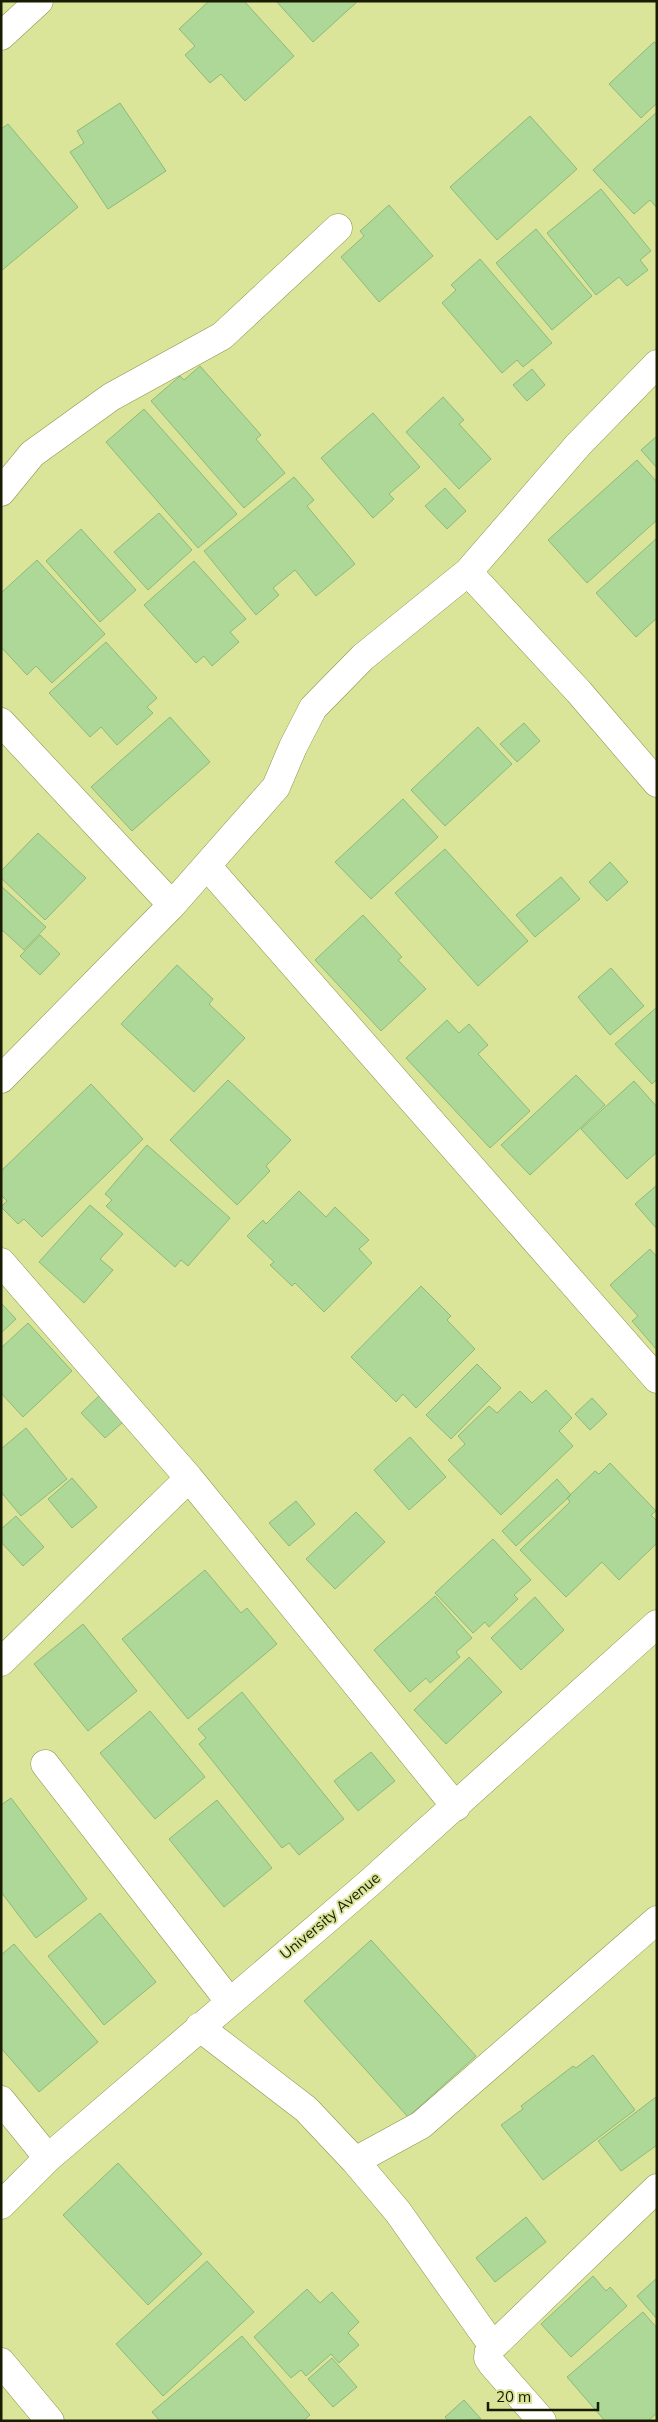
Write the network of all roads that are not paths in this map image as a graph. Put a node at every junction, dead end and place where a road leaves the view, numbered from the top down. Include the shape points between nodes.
1 (39, 1) edge
2 (1, 36) edge
3 (338, 228) dead end
4 (657, 364) edge
5 (1, 492) edge
6 (468, 572) junction
7 (1, 722) edge
8 (657, 783) edge
9 (207, 866) junction
10 (172, 905) junction
11 (1, 1079) edge
12 (1, 1262) edge
13 (657, 1379) edge
14 (189, 1478) junction
15 (657, 1624) edge
16 (1, 1662) edge
17 (45, 1764) dead end
18 (456, 1807) junction
19 (657, 1920) edge
20 (229, 2001) junction
21 (200, 2027) junction
22 (1, 2100) edge
23 (48, 2158) junction
24 (355, 2162) junction
25 (657, 2188) edge
26 (1, 2205) edge
27 (492, 2344) junction
28 (1, 2362) edge
29 (50, 2421) edge
30 (542, 2421) edge

1 - 2 street
3 - 5 street via 222,336 111,397 32,454
4 - 6 street via 578,445
6 - 8 street via 579,692
6 - 9 street via 363,657 313,708 276,787
7 - 10 street
9 - 10 street
9 - 13 street
10 - 11 street
12 - 14 street
14 - 16 street
14 - 18 street
15 - 18 street, University Avenue
17 - 20 street
18 - 20 street, University Avenue
19 - 24 street via 420,2125
20 - 21 street, University Avenue
21 - 23 street, University Avenue
21 - 24 street via 306,2109
22 - 23 street
23 - 26 street, University Avenue
24 - 27 street via 398,2212
25 - 27 street
27 - 30 street via 488,2358
28 - 29 street

